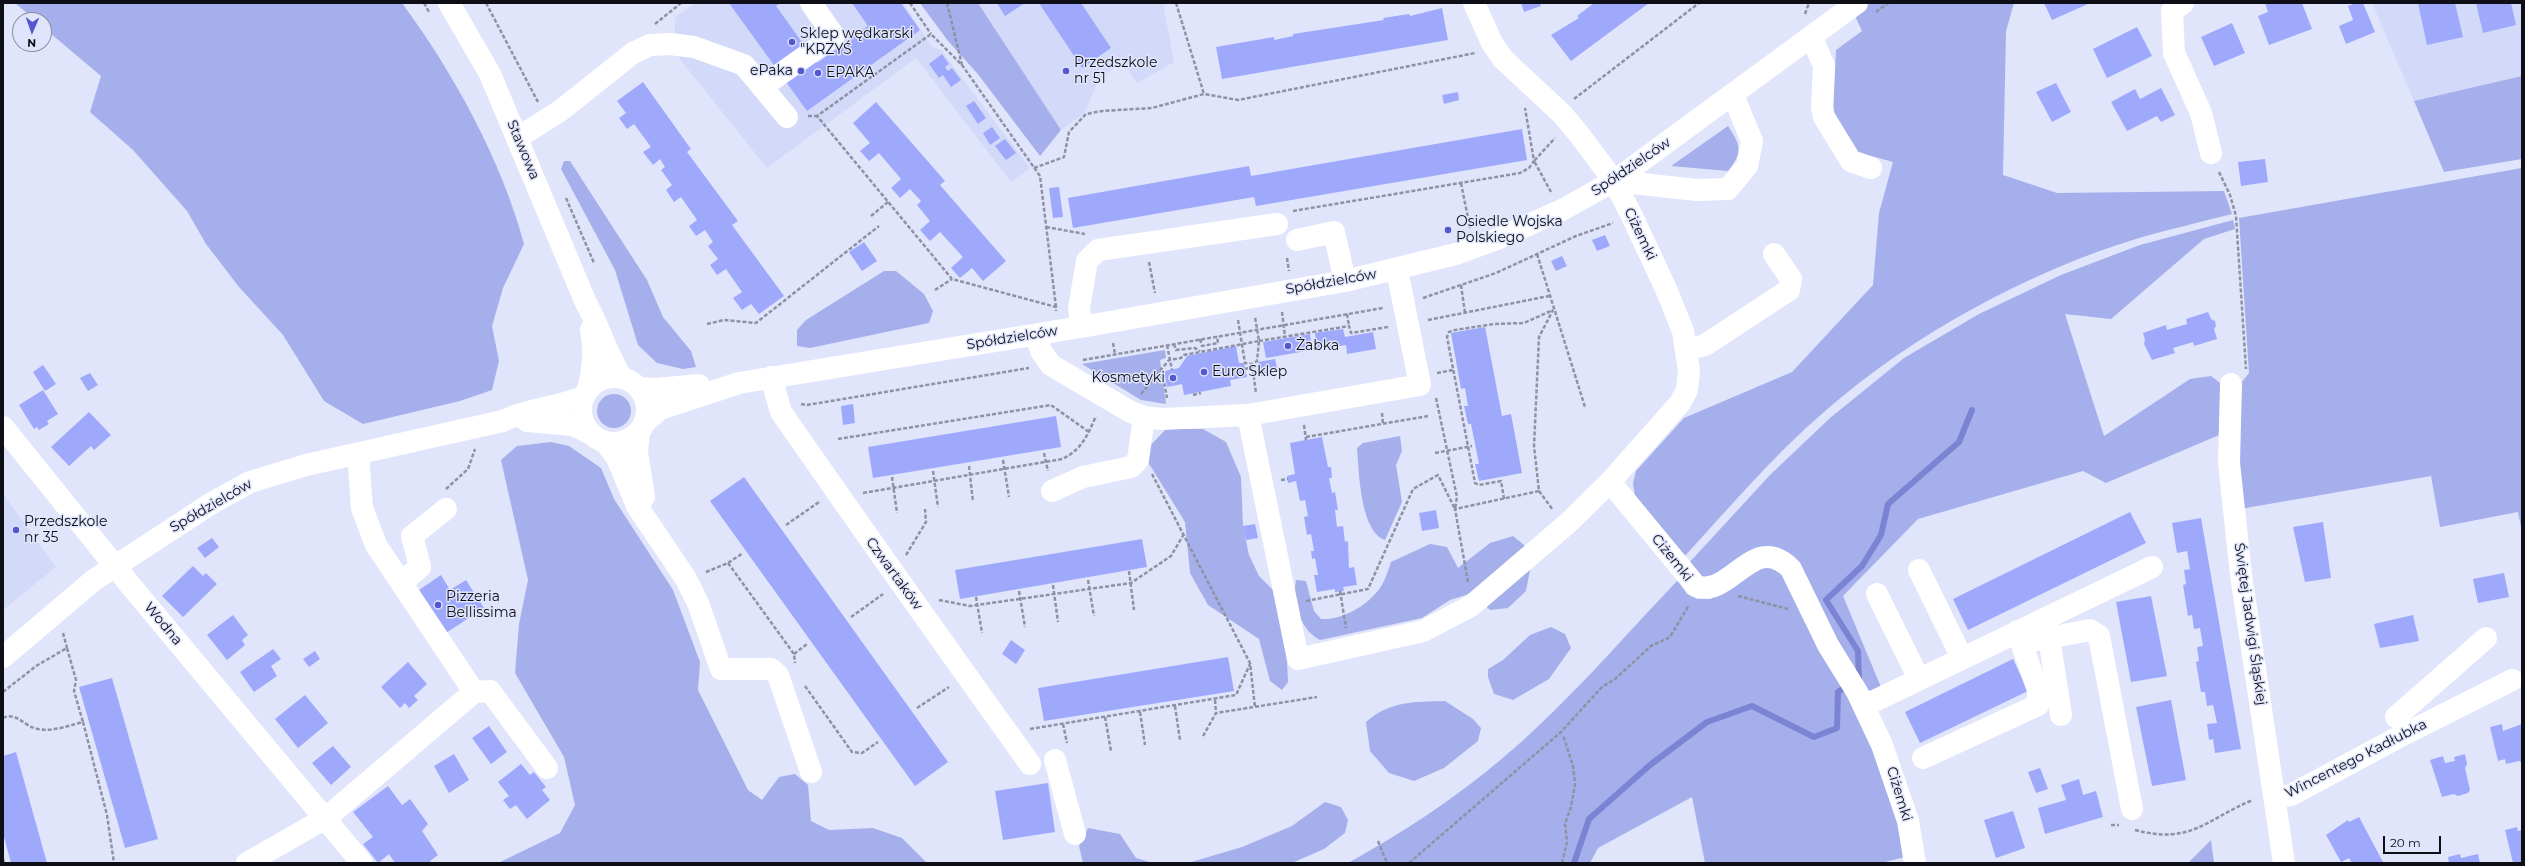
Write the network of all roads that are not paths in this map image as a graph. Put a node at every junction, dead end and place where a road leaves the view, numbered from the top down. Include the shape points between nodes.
1 (449, 3) edge
2 (811, 3) edge
3 (1474, 3) edge
4 (2183, 3) edge
5 (1852, 4) edge
6 (1812, 38) junction
7 (762, 87) junction
8 (1733, 95) junction
9 (787, 117) dead end
10 (517, 138) junction
11 (2211, 152) road end
12 (1871, 168) dead end
13 (1614, 181) junction
14 (1283, 218) road end
15 (1297, 240) dead end
16 (1774, 254) dead end
17 (1397, 270) junction
18 (1345, 281) junction
19 (586, 303) junction
20 (1082, 327) junction
21 (1036, 335) junction
22 (1687, 350) junction
23 (771, 377) junction
24 (630, 383) junction
25 (738, 383) junction
26 (2232, 384) road end
27 (586, 393) junction
28 (1140, 408) junction
29 (1248, 415) junction
30 (503, 421) junction
31 (3, 427) edge
32 (642, 427) junction
33 (597, 437) junction
34 (358, 454) junction
35 (1610, 482) junction
36 (1052, 491) dead end
37 (446, 509) road end
38 (649, 522) junction
39 (115, 566) junction
40 (2152, 567) dead end
41 (1919, 570) dead end
42 (401, 583) junction
43 (1877, 594) dead end
44 (2020, 637) junction
45 (2049, 638) junction
46 (2486, 638) dead end
47 (3, 657) edge
48 (1962, 658) junction
49 (1919, 679) junction
50 (2512, 680) dead end
51 (1856, 691) junction
52 (474, 692) junction
53 (2061, 715) dead end
54 (2396, 717) junction
55 (1061, 755) road end
56 (1923, 758) dead end
57 (1030, 764) dead end
58 (547, 768) dead end
59 (811, 772) dead end
60 (2276, 798) junction
61 (326, 818) junction
62 (2130, 822) road end
63 (1075, 834) dead end
64 (247, 863) edge
65 (362, 863) edge
66 (1915, 863) edge
67 (2284, 863) edge

1 - 10 street, Stawowa via 490,74
2 - 7 street via 834,36
3 - 13 street, Ciżemki via 1492,43 1503,59
4 - 11 street via 2172,11 2174,53 2201,113
5 - 6 street, Spółdzielców
6 - 8 street, Spółdzielców
6 - 12 street via 1824,66 1824,117 1851,161
7 - 9 street
7 - 10 street via 744,65 719,54 694,47 650,45 633,53 560,111
8 - 13 street, Spółdzielców
8 - 13 street via 1752,141 1747,166 1728,188 1697,190
10 - 19 street, Stawowa
13 - 17 street, Spółdzielców via 1562,210 1497,239 1456,254
13 - 22 street, Ciżemki via 1676,312
14 - 20 street via 1098,250 1087,262 1079,308
15 - 18 street via 1334,232
16 - 22 street via 1791,279 1789,290 1705,345
17 - 18 street, Spółdzielców
17 - 29 street via 1420,385
18 - 20 street, Spółdzielców
19 - 24 street, Stawowa via 613,364
19 - 27 street, Stawowa via 595,351 594,370
20 - 21 street, Spółdzielców
21 - 23 street, Spółdzielców
21 - 28 street via 1041,351 1051,365 1129,411
22 - 35 street, Ciżemki via 1688,390
23 - 25 street, Spółdzielców
23 - 57 street, Czwartaków via 781,412
24 - 25 street, Spółdzielców via 658,389 718,382
24 - 27 street via 604,379
24 - 32 street via 647,405
25 - 32 street, Spółdzielców via 660,409
26 - 60 street, Świętej Jadwigi Śląskiej via 2229,463 2241,575
27 - 30 street, Spółdzielców via 566,404 518,413
27 - 33 street via 581,416
28 - 29 street via 1170,419
28 - 36 street via 1140,451 1138,460 1131,467 1083,477
29 - 35 street via 1298,659 1423,631 1471,606 1567,524
30 - 33 street, Spółdzielców via 573,424
30 - 34 street, Spółdzielców
31 - 39 street, Wodna
32 - 33 street via 624,442
32 - 38 street via 637,452
33 - 38 street via 617,458 637,506
34 - 39 street, Spółdzielców via 280,472 250,482 212,503
34 - 42 street via 362,508 367,527
35 - 51 street, Ciżemki via 1702,587 1717,585 1753,559 1761,557 1784,562 1791,569
37 - 42 street via 412,536 420,567
38 - 59 street via 686,579 698,603 721,669 771,669 778,675
39 - 47 street, Spółdzielców
39 - 61 street, Wodna
40 - 44 street
41 - 48 street
42 - 52 street
43 - 49 street
44 - 45 street
44 - 48 street
44 - 56 street via 2038,690 2038,705
45 - 53 street
45 - 62 street via 2090,630 2099,636
46 - 54 street
48 - 49 street
49 - 51 street
50 - 54 street, Wincentego Kadłubka
51 - 66 street, Ciżemki via 1897,783 1908,821
52 - 58 street via 490,691
52 - 61 street
54 - 60 street, Wincentego Kadłubka via 2291,795
55 - 63 street
60 - 67 street, Świętej Jadwigi Śląskiej
61 - 64 street
61 - 65 street, Wodna

